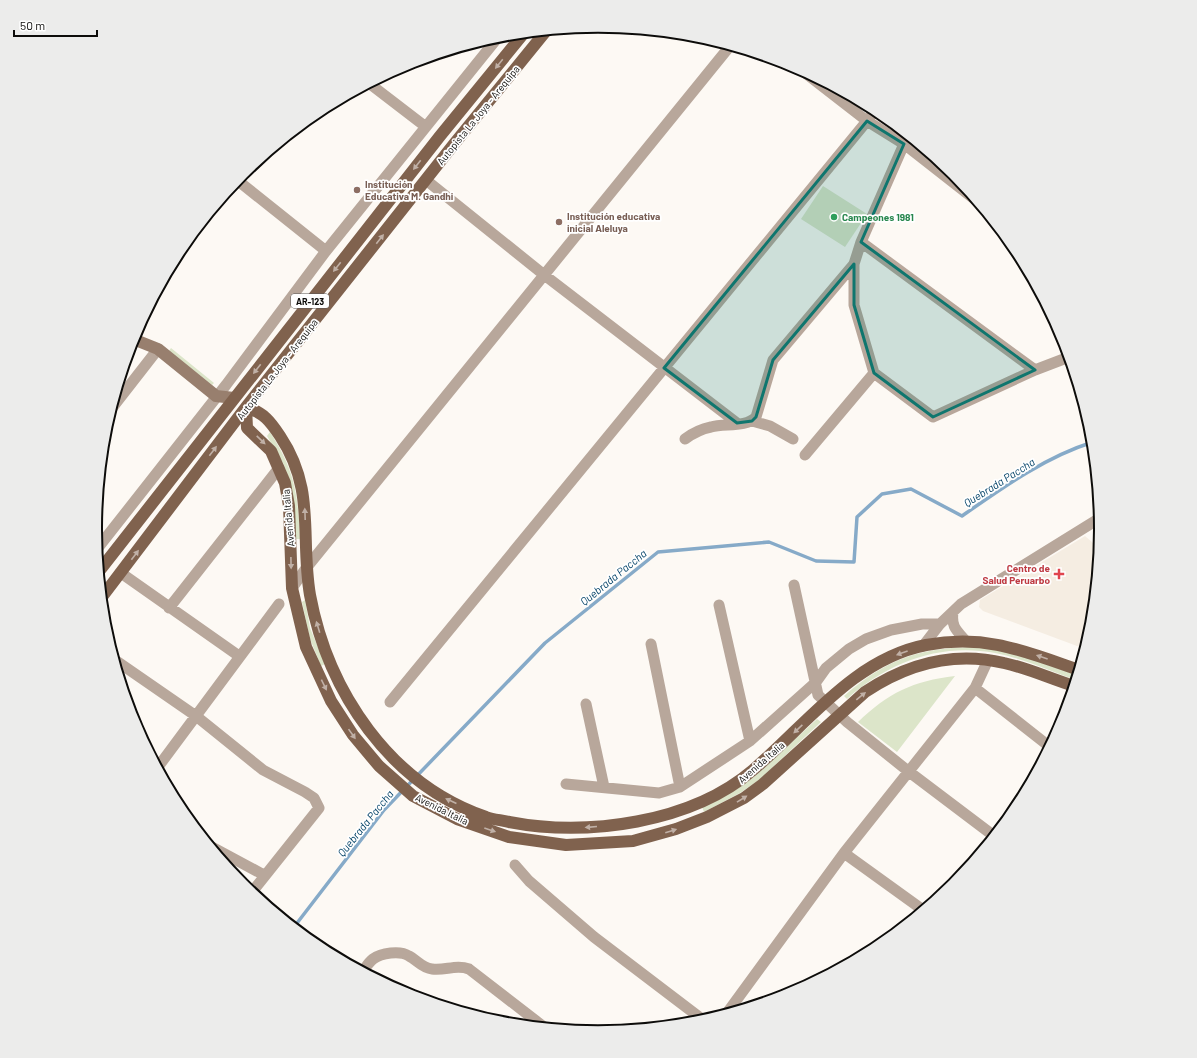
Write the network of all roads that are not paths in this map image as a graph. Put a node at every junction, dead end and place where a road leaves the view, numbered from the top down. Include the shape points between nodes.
1 (542, 36) edge
2 (518, 40) edge
3 (492, 45) edge
4 (727, 50) edge
5 (821, 86) edge
6 (374, 87) edge
7 (871, 115) edge
8 (866, 121) junction
9 (426, 127) junction
10 (904, 144) junction
11 (937, 166) edge
12 (426, 180) junction
13 (243, 184) edge
14 (861, 242) junction
15 (326, 251) junction
16 (854, 264) junction
17 (543, 274) junction
18 (139, 341) edge
19 (158, 349) junction
20 (1064, 359) edge
21 (664, 368) junction
22 (1035, 370) junction
23 (874, 373) junction
24 (226, 385) junction
25 (216, 396) junction
26 (120, 398) edge
27 (234, 398) junction
28 (246, 407) junction
29 (752, 421) junction
30 (737, 423) junction
31 (685, 439) dead end
32 (793, 439) dead end
33 (805, 455) dead end
34 (279, 468) junction
35 (1094, 522) edge
36 (103, 543) edge
37 (104, 564) edge
38 (307, 567) junction
39 (121, 574) junction
40 (794, 585) dead end
41 (292, 588) junction
42 (107, 591) edge
43 (279, 604) dead end
44 (719, 605) dead end
45 (169, 608) junction
46 (953, 612) junction
47 (940, 624) junction
48 (965, 640) junction
49 (652, 644) dead end
50 (923, 646) junction
51 (238, 656) junction
52 (988, 660) junction
53 (121, 664) edge
54 (1074, 668) edge
55 (816, 682) junction
56 (1069, 684) edge
57 (975, 688) junction
58 (390, 702) dead end
59 (825, 703) junction
60 (586, 704) dead end
61 (839, 715) junction
62 (196, 716) junction
63 (750, 741) junction
64 (1045, 743) edge
65 (161, 762) edge
66 (908, 771) junction
67 (566, 784) dead end
68 (604, 787) junction
69 (680, 787) junction
70 (990, 833) edge
71 (224, 853) edge
72 (844, 853) junction
73 (515, 865) dead end
74 (264, 875) junction
75 (255, 887) edge
76 (919, 907) edge
77 (366, 967) edge
78 (732, 1007) edge
79 (696, 1015) edge
80 (537, 1021) edge

1 - 12 main road, Autopista La Joya - Arequipa / AR-123
2 -> 27 main road, Autopista La Joya - Arequipa / AR-123
3 - 9 street
4 - 17 street
5 - 8 street
6 - 9 street
7 - 8 street
8 - 10 street
8 - 21 street
9 - 15 street
10 - 11 street
10 - 14 street
12 - 17 street
28 -> 12 main road, Autopista La Joya - Arequipa / AR-123
13 - 15 street
14 - 16 street
14 - 22 street
15 - 24 street
16 - 23 street via 854,305
16 - 29 street via 773,360 756,416
17 - 21 street
17 - 38 street
18 - 19 street
19 - 25 street
19 - 26 street
20 - 22 street
21 - 30 street
21 - 58 street
22 - 23 street via 933,417
23 - 33 street
24 - 25 street
24 - 27 street
25 - 27 street
25 - 36 street
27 - 37 main road, Autopista La Joya - Arequipa / AR-123
28 -> 34 main road, Avenida Italia via 247,428 271,451
38 -> 28 main road, Avenida Italia via 303,488 293,459 275,428 261,412
39 -> 28 main road, Autopista La Joya - Arequipa / AR-123
29 - 30 street
29 - 32 street via 770,426
30 - 31 street via 696,431
34 -> 41 main road, Avenida Italia via 289,506
34 - 45 street
35 - 46 street via 978,592
38 - 41 street
59 -> 38 main road, Avenida Italia via 752,771 734,784 701,802 666,814 630,823 586,828 535,827 487,818 441,796 399,765 365,726 342,690 330,664 317,625
39 - 42 main road, Autopista La Joya - Arequipa / AR-123
39 - 45 street
40 - 55 street
41 -> 61 main road, Avenida Italia via 306,647 331,701 352,735 379,766 413,796 457,819 509,836 566,845 633,842 676,829 744,798
43 - 51 street
44 - 63 street
45 - 51 street
46 - 47 street
46 - 48 street via 954,628
47 - 50 street
47 - 55 street via 922,624 891,630 866,639 831,664
48 - 50 main road, Avenida Italia
54 -> 48 main road, Avenida Italia via 1012,647
49 - 69 street
50 -> 59 main road, Avenida Italia via 877,664
51 - 62 street
52 - 56 main road, Avenida Italia via 1006,663
52 - 57 street
61 -> 52 main road, Avenida Italia via 877,684 910,668 964,657
53 - 62 street
55 - 59 street via 818,695
55 - 63 street
57 - 64 street
57 - 66 street
59 - 61 street
60 - 68 street
61 - 66 street
62 - 65 street
62 - 74 street via 263,770 314,798 319,808
63 - 69 street
66 - 70 street
66 - 72 street
67 - 68 street
68 - 69 street via 659,792
71 - 74 street
72 - 76 street
72 - 78 street
73 - 79 street via 529,881 594,937
74 - 75 street
77 - 80 street via 373,958 398,953 408,955 421,966 431,969 442,970 461,966 469,969

